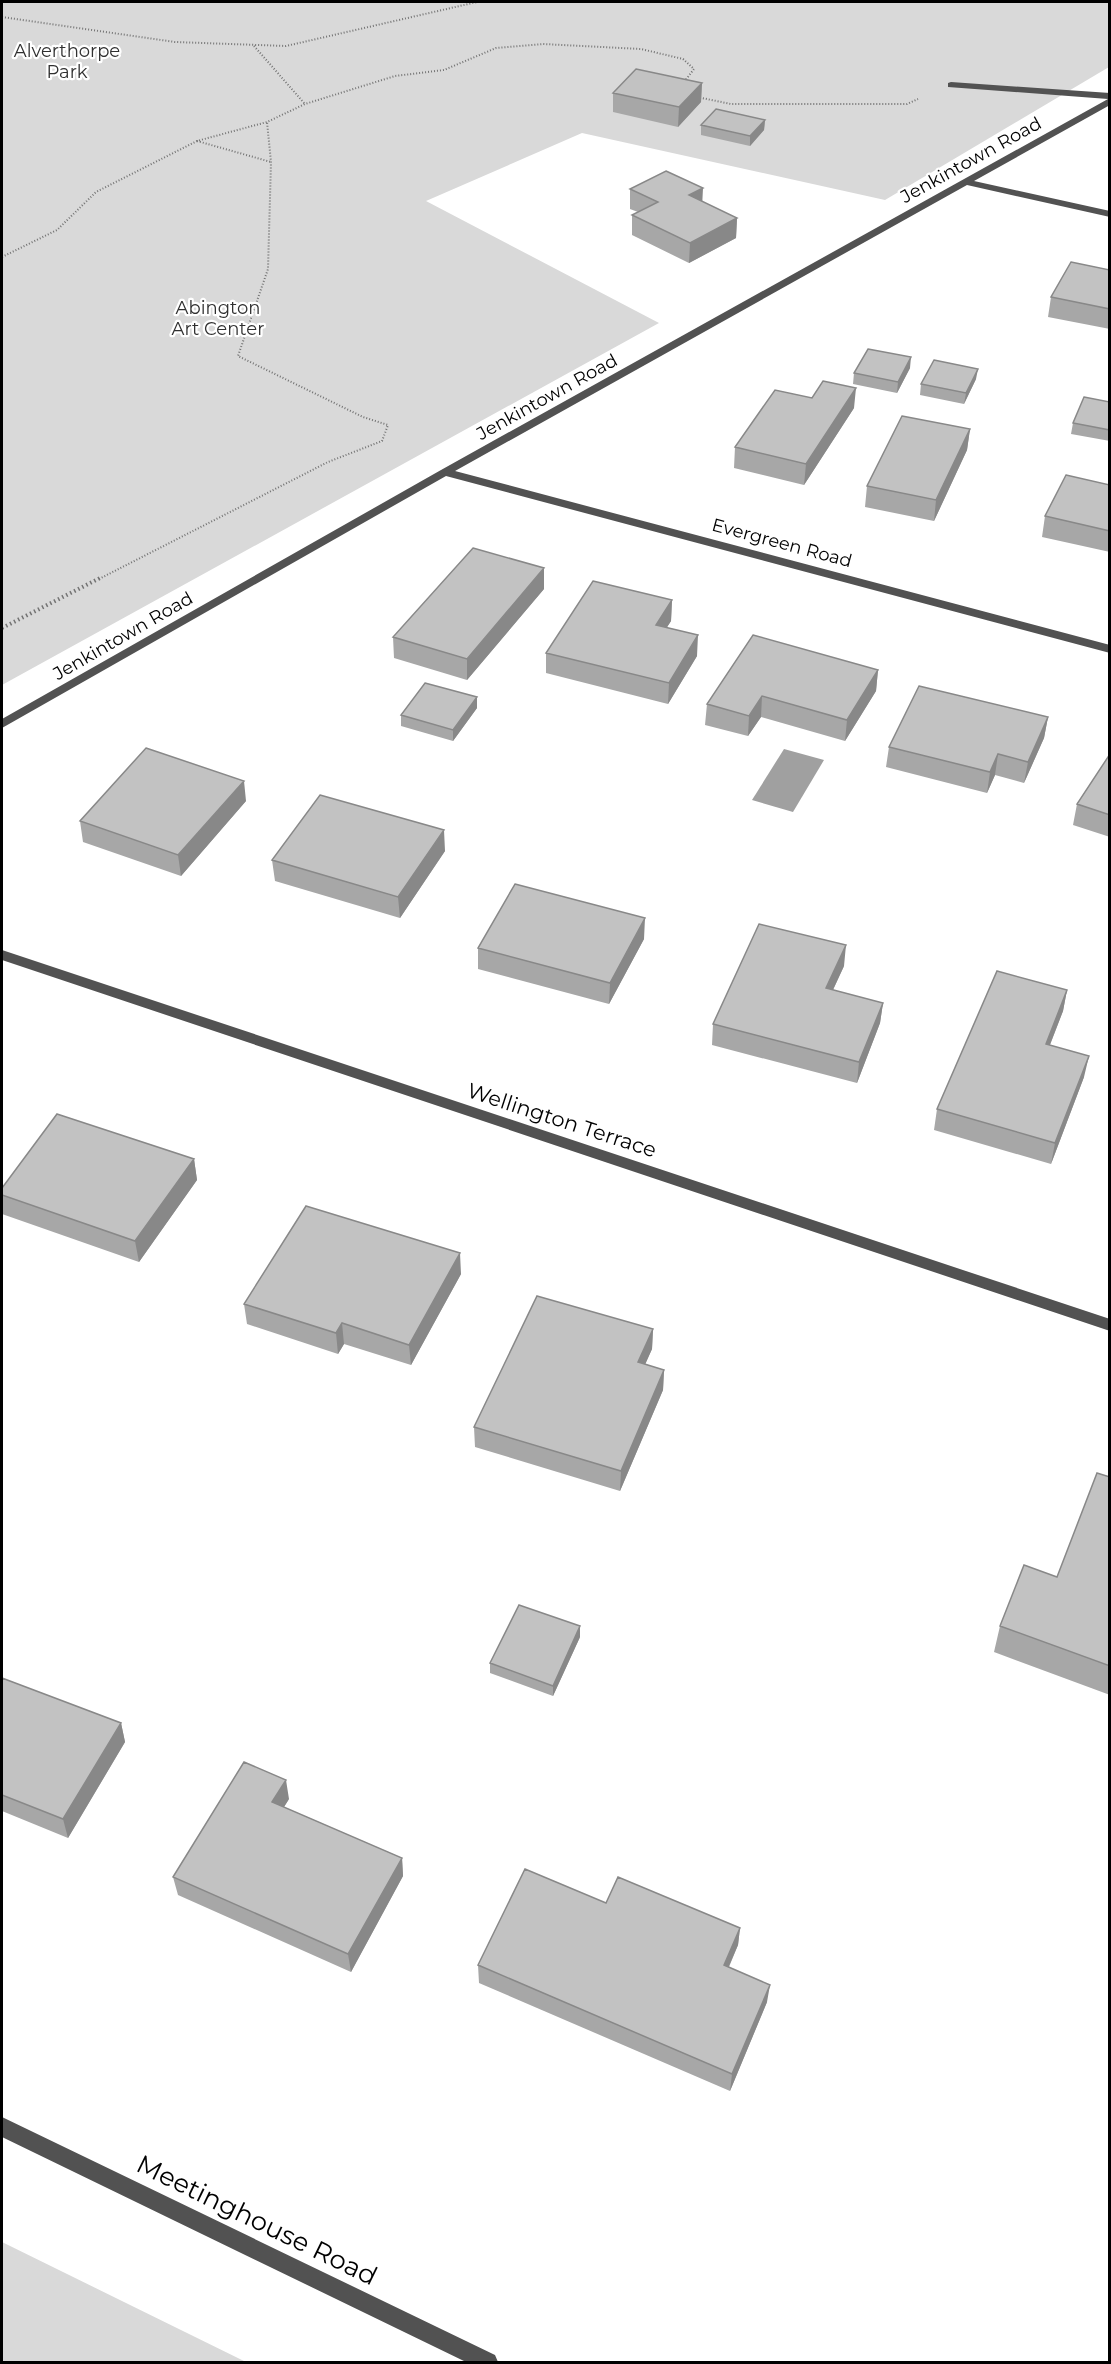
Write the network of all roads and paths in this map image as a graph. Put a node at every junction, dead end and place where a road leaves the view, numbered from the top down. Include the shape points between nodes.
1 (477, 2) edge
2 (2, 17) edge
3 (253, 45) junction
4 (951, 85) joint
5 (681, 87) edge
6 (687, 95) edge
7 (1110, 96) edge
8 (1110, 101) edge
9 (305, 104) junction
10 (267, 122) junction
11 (197, 141) junction
12 (271, 162) junction
13 (966, 182) junction
14 (1110, 214) edge
15 (2, 257) edge
16 (445, 472) junction
17 (2, 628) edge
18 (1110, 649) edge
19 (2, 724) edge
20 (2, 955) edge
21 (1110, 1326) edge
22 (2, 2127) edge
23 (488, 2362) edge

1 - 3 path via 286,46
2 - 3 path via 175,42
3 - 9 path
4 - 6 path via 907,104 731,104
4 - 7 street
5 - 9 path via 694,69 683,59 641,49 543,44 496,48 444,70 396,76
8 - 13 street, Jenkintown Road
9 - 10 path
10 - 11 path
10 - 12 path
11 - 12 path
11 - 15 path via 96,192 57,230
12 - 17 path via 268,269 238,356 363,417 388,425 382,441 328,462
13 - 14 street
13 - 16 street, Jenkintown Road
16 - 18 street, Evergreen Road
16 - 19 street, Jenkintown Road
20 - 21 street, Wellington Terrace
22 - 23 street, Meetinghouse Road

